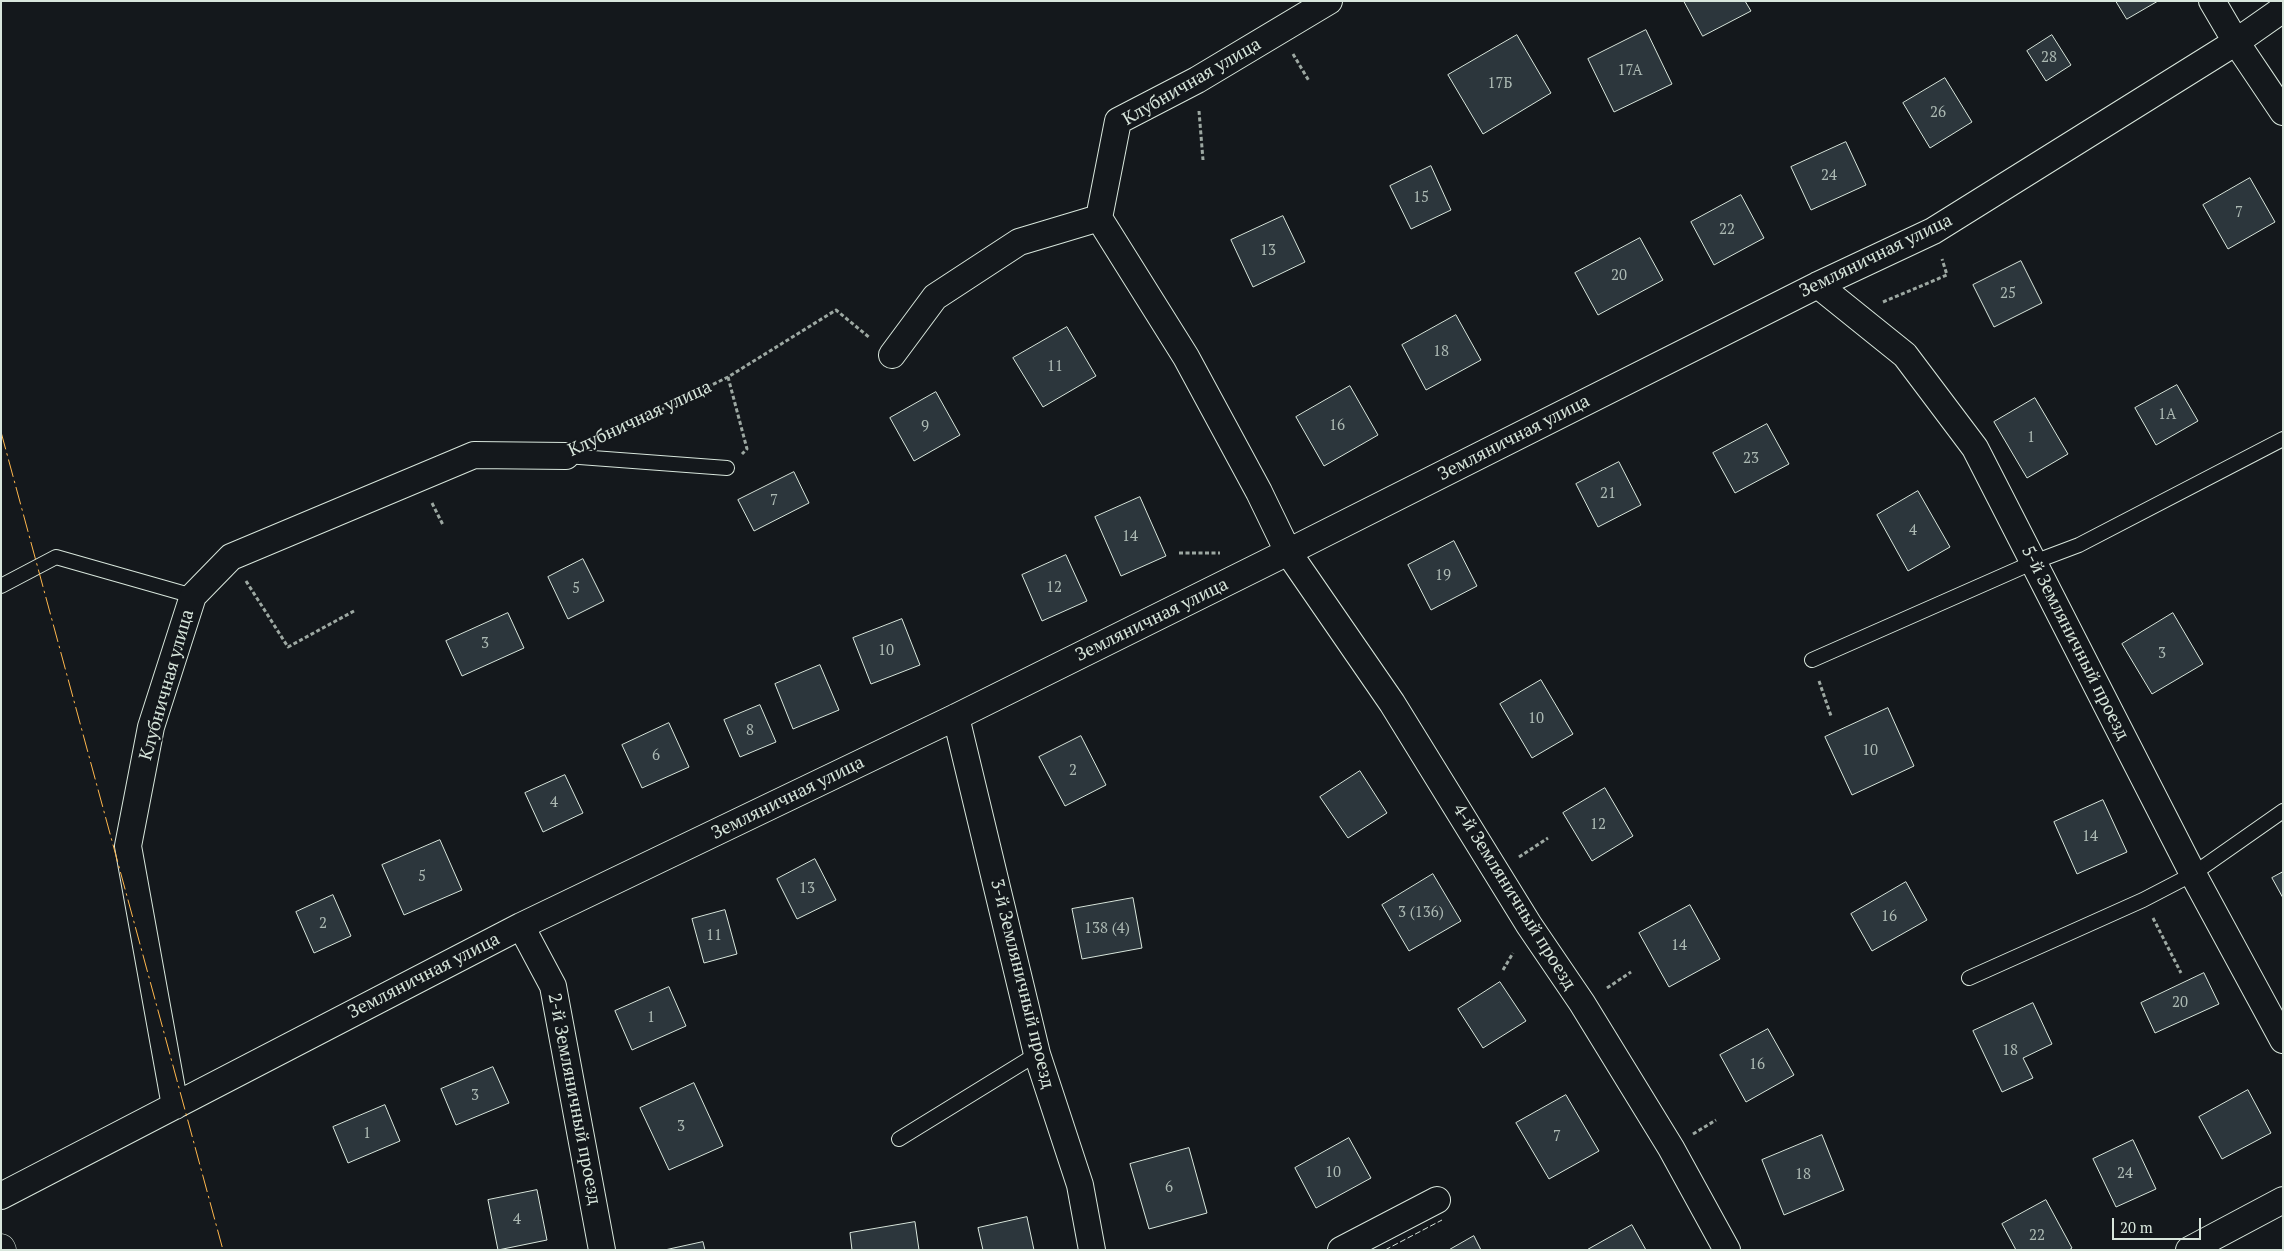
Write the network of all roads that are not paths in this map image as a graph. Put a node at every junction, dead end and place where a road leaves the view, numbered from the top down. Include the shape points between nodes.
1 (1330, 1) edge
2 (2212, 1) edge
3 (2283, 10) edge
4 (2236, 42) junction
5 (2283, 112) edge
6 (1099, 218) junction
7 (1818, 284) junction
8 (892, 355) road end
9 (2283, 439) edge
10 (566, 456) joint
11 (727, 468) road end
12 (1288, 552) junction
13 (2034, 562) junction
14 (1, 586) edge
15 (192, 596) junction
16 (1812, 660) road end
17 (956, 716) junction
18 (2283, 811) edge
19 (2194, 874) junction
20 (521, 926) junction
21 (1969, 978) dead end
22 (2283, 1040) edge
23 (1037, 1054) junction
24 (174, 1106) junction
25 (899, 1139) dead end
26 (1, 1196) edge
27 (1437, 1200) dead end
28 (2283, 1200) edge
29 (602, 1250) edge
30 (1092, 1250) edge
31 (1341, 1250) edge
32 (1727, 1250) edge
33 (2188, 1250) edge

1 - 6 street, Клубничная улица via 1197,80 1118,121
2 - 4 street
3 - 4 street, Земляничная улица
4 - 5 street
4 - 7 street, Земляничная улица via 1933,231
6 - 8 street via 1019,242 935,297
6 - 12 street, 4-й Земляничный проезд via 1186,357
7 - 12 street, Земляничная улица
7 - 13 street, 5-й Земляничный проезд via 1905,355 1975,448
9 - 13 lane via 2079,545
10 - 11 lane
10 - 15 street, Клубничная улица via 474,455 231,557
12 - 17 street, Земляничная улица
12 - 32 street, 4-й Земляничный проезд via 1392,703 1529,925 1582,1003 1665,1139
13 - 16 lane
13 - 19 street, 5-й Земляничный проезд
14 - 15 lane via 56,557
15 - 24 street, Клубничная улица via 151,727 128,846
17 - 20 street, Земляничная улица
17 - 23 street, 3-й Земляничный проезд
18 - 19 lane
19 - 21 lane
19 - 22 street, 5-й Земляничный проезд
20 - 24 street, Земляничная улица
20 - 29 street, 2-й Земляничный проезд via 553,986
23 - 25 lane
23 - 30 street, 3-й Земляничный проезд via 1080,1186
24 - 26 street, Земляничная улица
27 - 31 street
28 - 33 street

